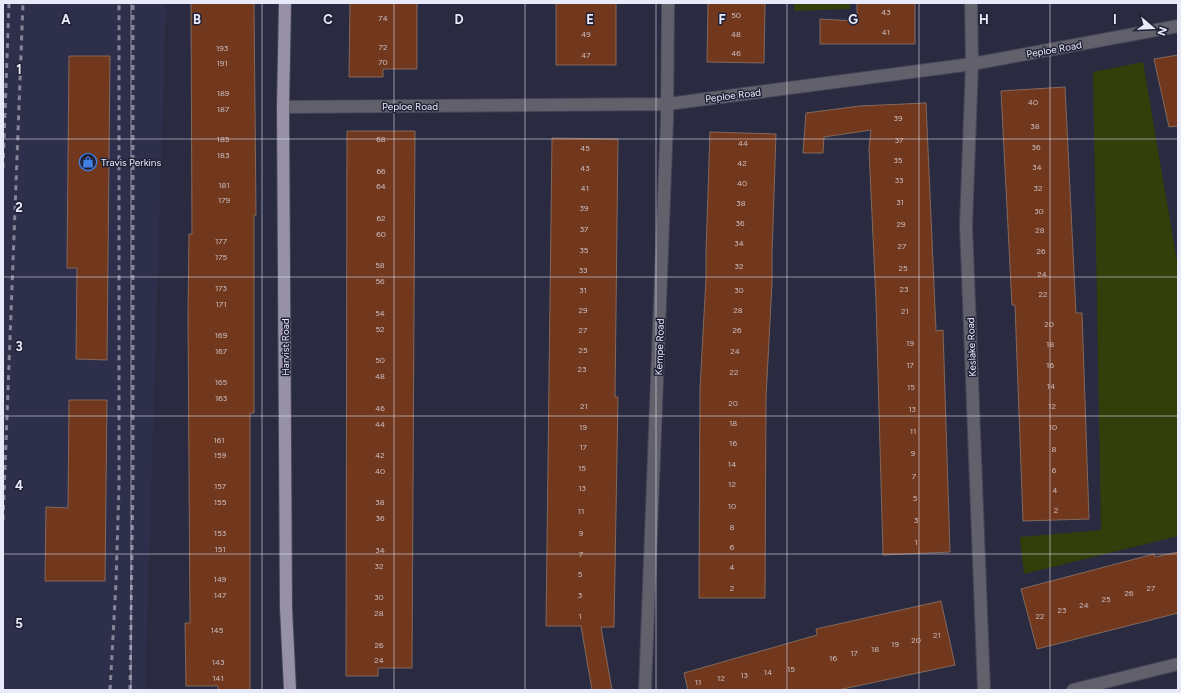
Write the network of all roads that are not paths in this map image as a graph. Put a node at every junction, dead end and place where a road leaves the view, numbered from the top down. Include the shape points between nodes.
1 (285, 3) edge
2 (668, 3) edge
3 (971, 3) edge
4 (1178, 26) edge
5 (972, 64) junction
6 (668, 104) junction
7 (284, 107) junction
8 (1178, 664) edge
9 (290, 690) edge
10 (646, 690) edge
11 (984, 690) edge
12 (1073, 690) edge

1 - 7 main road, Harvist Road
2 - 6 street, Kempe Road
3 - 5 street, Keslake Road
4 - 5 street, Peploe Road
5 - 6 street, Peploe Road
5 - 11 street, Keslake Road via 966,226
6 - 7 street, Peploe Road
6 - 10 street, Kempe Road
7 - 9 main road, Harvist Road via 286,608
8 - 12 street

